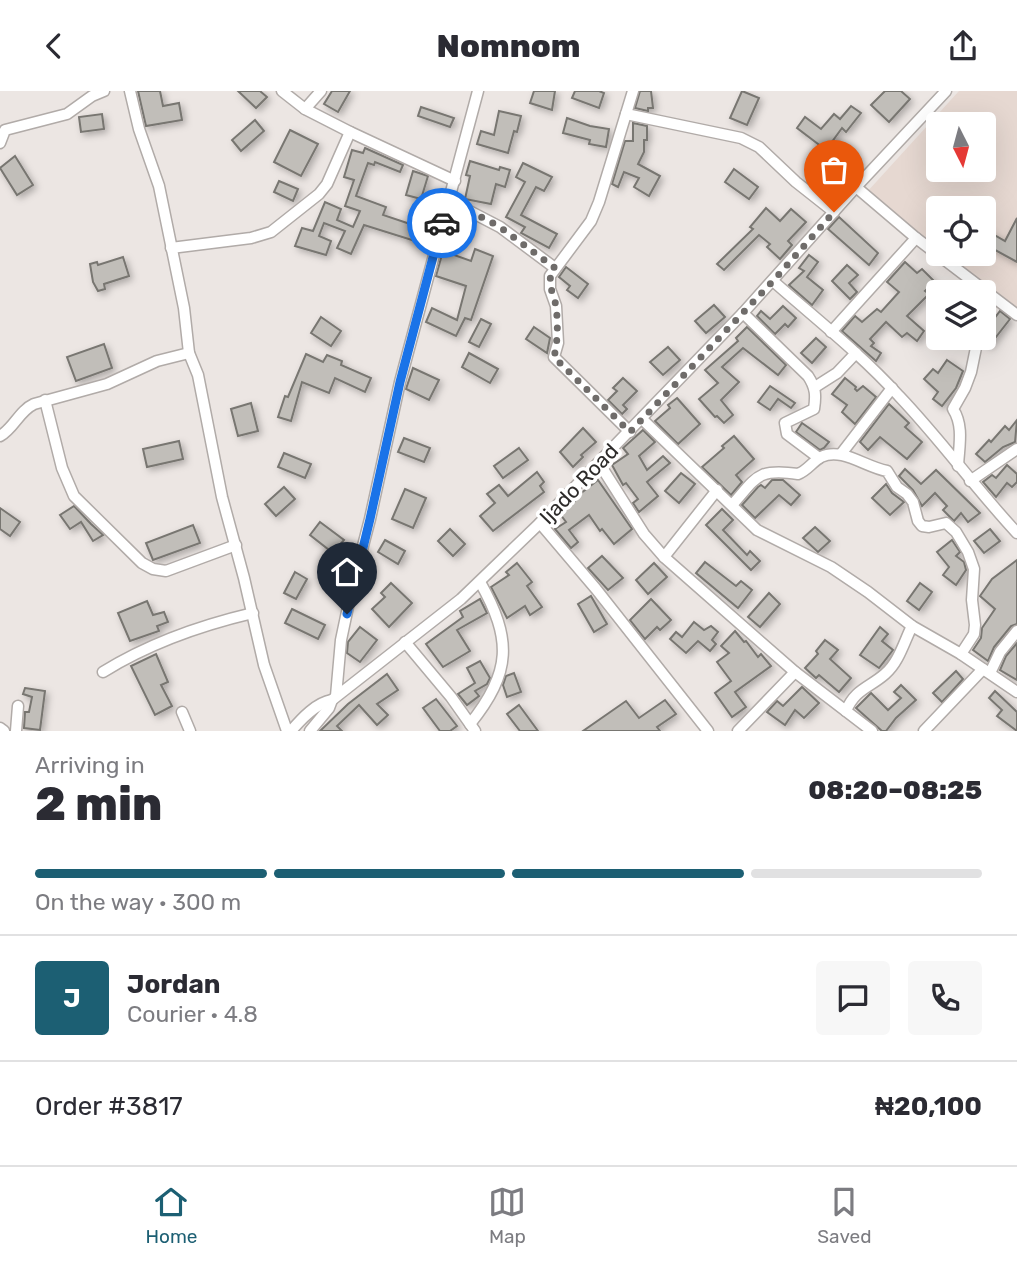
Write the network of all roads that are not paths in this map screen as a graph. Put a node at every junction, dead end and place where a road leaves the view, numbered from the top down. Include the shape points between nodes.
1 (104, 91) edge
2 (130, 91) edge
3 (282, 91) edge
4 (321, 91) edge
5 (478, 91) edge
6 (633, 91) edge
7 (946, 91) edge
8 (305, 109) junction
9 (626, 114) junction
10 (349, 132) junction
11 (0, 143) edge
12 (455, 181) junction
13 (856, 187) junction
14 (448, 199) junction
15 (834, 212) junction
16 (916, 238) junction
17 (172, 248) junction
18 (555, 268) junction
19 (968, 280) edge
20 (773, 281) junction
21 (996, 301) edge
22 (743, 313) junction
23 (1017, 315) edge
24 (831, 332) junction
25 (976, 350) edge
26 (189, 353) junction
27 (856, 353) junction
28 (815, 387) junction
29 (892, 388) junction
30 (45, 400) junction
31 (642, 419) junction
32 (630, 432) junction
33 (0, 436) edge
34 (1017, 449) edge
35 (841, 454) junction
36 (820, 458) junction
37 (599, 463) junction
38 (958, 466) junction
39 (970, 481) junction
40 (717, 490) junction
41 (732, 505) junction
42 (540, 523) junction
43 (1017, 533) edge
44 (236, 545) junction
45 (664, 557) junction
46 (480, 582) junction
47 (253, 613) junction
48 (912, 626) junction
49 (1017, 631) edge
50 (405, 642) junction
51 (961, 654) junction
52 (986, 671) junction
53 (103, 672) dead end
54 (795, 672) junction
55 (1017, 692) edge
56 (334, 698) junction
57 (18, 706) dead end
58 (846, 711) junction
59 (182, 712) dead end
60 (472, 727) edge
61 (16, 731) edge
62 (190, 731) edge
63 (289, 731) edge
64 (310, 731) edge
65 (708, 731) edge
66 (738, 731) edge
67 (872, 731) edge
68 (924, 731) edge

1 - 11 street via 68,114 5,130
2 - 17 street
3 - 8 street
4 - 8 street
5 - 12 street
6 - 9 street
7 - 13 street, Ijado Road
8 - 10 street
9 - 15 street via 741,138 759,147
9 - 18 street via 591,221
10 - 12 street
10 - 17 street via 327,184 271,232
12 - 14 street
13 - 15 street, Ijado Road
13 - 16 street
14 - 18 street via 500,227
14 - 56 street via 352,588
15 - 20 street, Ijado Road
16 - 19 street
16 - 24 street
17 - 26 street
18 - 32 street via 550,282 558,336 554,357
20 - 22 street, Ijado Road
20 - 24 street
21 - 23 street
22 - 28 street
22 - 31 street, Ijado Road
24 - 27 street
25 - 38 street via 965,388 953,409 961,428
26 - 30 street via 157,361 116,381
26 - 44 street via 198,375 218,481
27 - 28 street
27 - 29 street
28 - 36 street via 814,409 785,423 787,434
29 - 35 street
29 - 38 street
30 - 33 street via 25,408
30 - 44 street via 74,496 142,563 166,571
31 - 32 street, Ijado Road
31 - 40 street
32 - 37 street, Ijado Road
34 - 39 street
35 - 36 street
35 - 51 street via 887,471 907,494 922,526 946,523 956,532 974,569 974,634
36 - 41 street via 797,474 762,473
37 - 42 street, Ijado Road
37 - 45 street
38 - 39 street
39 - 43 street
40 - 41 street
40 - 45 street
41 - 48 street via 757,530 831,567
42 - 46 street, Ijado Road
42 - 65 street
44 - 47 street
45 - 54 street
46 - 50 street, Ijado Road
46 - 60 street via 500,623 502,671
47 - 53 street via 171,639
47 - 63 street via 264,665
48 - 51 street
48 - 58 street via 896,662 854,696
49 - 52 street
50 - 56 street, Ijado Road
50 - 60 street
51 - 52 street
52 - 55 street
52 - 68 street
54 - 58 street
54 - 66 street
56 - 63 street, Ijado Road
56 - 64 street, Ijado Road
57 - 61 street
58 - 67 street
59 - 62 street

